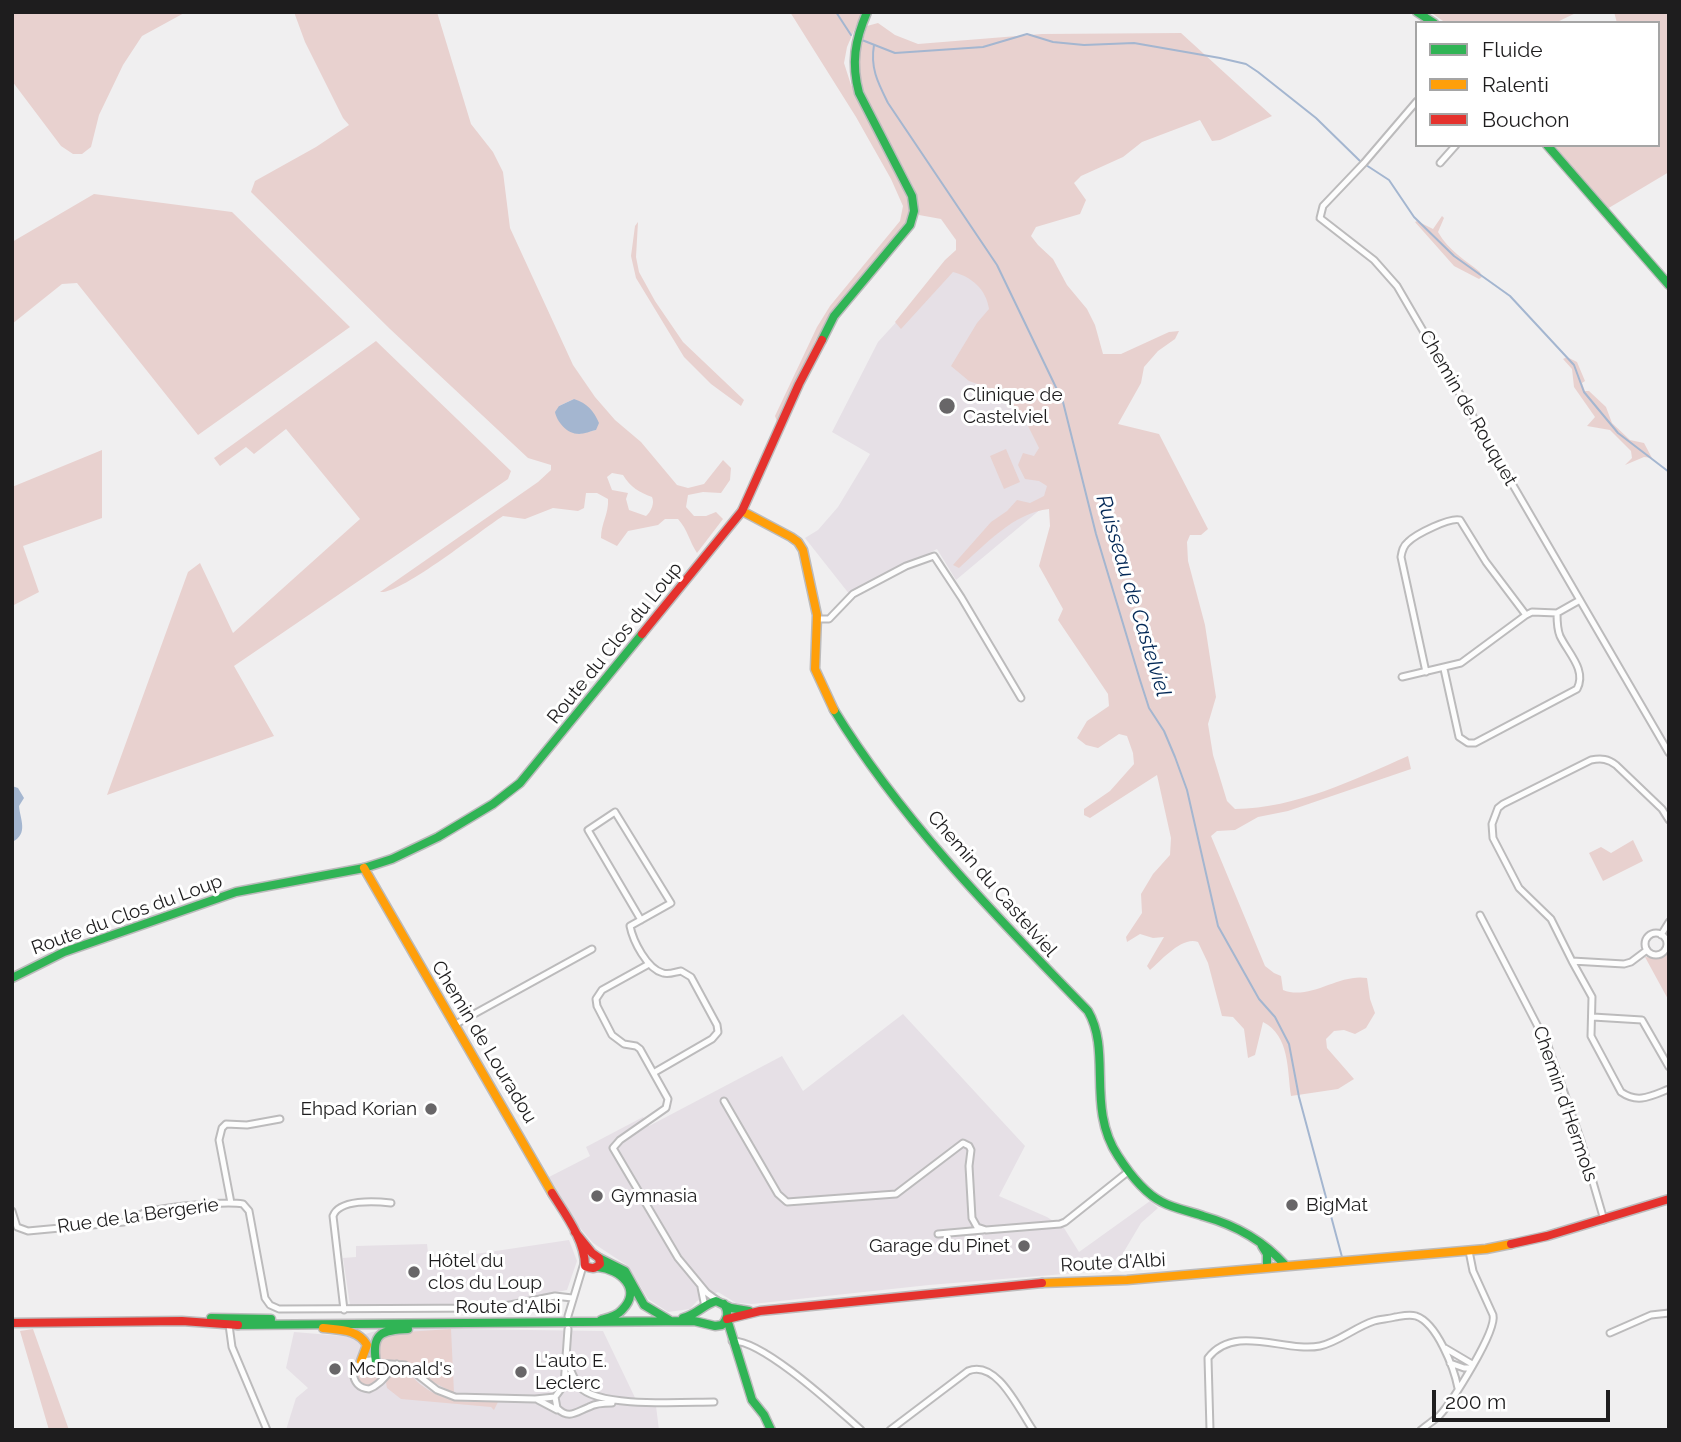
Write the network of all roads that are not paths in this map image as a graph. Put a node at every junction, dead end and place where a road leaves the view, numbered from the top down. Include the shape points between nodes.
1 (867, 12) edge
2 (1415, 103) edge
3 (1455, 147) edge
4 (1549, 147) edge
5 (1440, 163) dead end
6 (1669, 285) edge
7 (742, 511) junction
8 (1580, 600) junction
9 (1557, 613) junction
10 (1526, 615) junction
11 (817, 619) junction
12 (1444, 669) junction
13 (1426, 672) junction
14 (1402, 677) dead end
15 (1021, 698) dead end
16 (1669, 753) edge
17 (1669, 820) edge
18 (365, 868) junction
19 (1480, 915) dead end
20 (641, 920) junction
21 (1669, 922) edge
22 (1661, 935) junction
23 (1668, 947) edge
24 (592, 949) dead end
25 (1647, 950) junction
26 (1572, 961) junction
27 (649, 964) junction
28 (12, 978) edge
29 (1593, 1017) junction
30 (456, 1024) junction
31 (1669, 1067) edge
32 (655, 1072) junction
33 (1669, 1088) edge
34 (724, 1101) dead end
35 (280, 1119) dead end
36 (1129, 1171) junction
37 (1669, 1199) edge
38 (231, 1203) junction
39 (391, 1203) dead end
40 (12, 1211) edge
41 (1604, 1220) junction
42 (986, 1230) junction
43 (938, 1234) dead end
44 (1255, 1238) junction
45 (1469, 1251) junction
46 (591, 1261) junction
47 (1285, 1265) junction
48 (1268, 1266) junction
49 (700, 1284) junction
50 (572, 1298) junction
51 (721, 1303) junction
52 (704, 1308) junction
53 (344, 1310) junction
54 (760, 1311) junction
55 (1669, 1313) edge
56 (568, 1316) dead end
57 (727, 1319) junction
58 (182, 1321) junction
59 (671, 1321) junction
60 (17, 1322) edge
61 (344, 1323) junction
62 (480, 1323) junction
63 (593, 1323) junction
64 (301, 1324) junction
65 (229, 1325) junction
66 (711, 1325) junction
67 (568, 1329) dead end
68 (1610, 1333) dead end
69 (732, 1341) junction
70 (1445, 1348) junction
71 (361, 1361) junction
72 (376, 1362) junction
73 (567, 1362) junction
74 (1450, 1363) junction
75 (397, 1364) junction
76 (1471, 1366) junction
77 (382, 1377) junction
78 (564, 1385) junction
79 (581, 1387) junction
80 (1458, 1388) junction
81 (555, 1397) junction
82 (535, 1399) junction
83 (630, 1401) junction
84 (714, 1402) dead end
85 (582, 1410) junction
86 (560, 1411) junction
87 (267, 1430) edge
88 (771, 1430) edge
89 (861, 1430) edge
90 (890, 1430) edge
91 (1033, 1430) edge
92 (1210, 1430) edge
93 (1421, 1430) edge

1 - 7 street, Route du Clos du Loup via 856,38 854,76 908,186 913,217 899,241 834,316
2 - 8 street, Chemin de Rouquet via 1323,206 1320,218 1374,260 1398,286
3 - 5 street
4 - 6 street
7 - 11 street, Chemin du Castelviel via 798,542 806,559
7 - 18 street, Route du Clos du Loup via 520,783 449,831
8 - 9 street
8 - 16 street, Chemin de Rouquet
9 - 10 street
9 - 12 street via 1560,636 1580,671 1577,689 1475,743 1459,737
10 - 12 street via 1461,663
10 - 13 street via 1460,520 1450,520 1412,539 1401,557
11 - 15 street via 829,619 853,594 934,556
11 - 36 street, Chemin du Castelviel via 814,666 841,721 953,867 1093,1018 1098,1037 1100,1117 1108,1141
12 - 13 street
13 - 14 street
17 - 26 street via 1616,765 1601,758 1498,808 1493,838 1519,888 1551,919
18 - 28 street, Route du Clos du Loup via 236,892 64,952
18 - 30 street, Chemin de Louradou
19 - 41 street, Chemin d'Hermols via 1548,1046
20 - 20 street via 671,903 615,812 588,830
20 - 27 street via 630,926
21 - 22 street
22 - 23 street
22 - 25 street via 1649,936
23 - 25 street via 1658,955
24 - 30 street
25 - 26 street via 1624,964
26 - 29 street via 1592,998
27 - 32 street via 598,993 597,1006 612,1035 640,1049
27 - 32 street via 662,973 681,971 691,977 718,1032
29 - 31 street via 1643,1020
29 - 33 street via 1591,1037 1621,1092 1644,1100
30 - 46 street, Chemin de Louradou
32 - 49 street via 668,1099 666,1108 613,1148 678,1258
34 - 42 street via 787,1202 896,1194 966,1144 971,1150 972,1218 977,1227
35 - 38 street via 222,1128 219,1140
36 - 42 street via 1065,1222
36 - 44 street, Chemin du Castelviel via 1163,1202
37 - 41 street, Route d'Albi
38 - 40 street, Rue de la Bergerie via 143,1213 124,1222 29,1231 18,1227
38 - 53 street, Rue de la Bergerie via 243,1204 249,1211 270,1305 279,1310
39 - 53 street via 342,1206 334,1211
41 - 45 street, Route d'Albi via 1517,1244
42 - 43 street
44 - 47 street, Chemin du Castelviel
44 - 48 street via 1267,1254
45 - 47 street, Route d'Albi
45 - 76 street via 1494,1319
46 - 50 street
46 - 59 street via 625,1271 648,1309
46 - 63 street via 620,1272 629,1291 621,1312
47 - 48 street, Route d'Albi
48 - 54 street, Route d'Albi
49 - 51 street
49 - 52 street
50 - 53 street, Rue de la Bergerie via 555,1296 495,1308
50 - 56 street
51 - 52 street via 712,1301
51 - 54 street, Route d'Albi
51 - 57 street via 727,1309
52 - 59 street, Route d'Albi
52 - 66 street via 704,1318
54 - 57 street, Route d'Albi
55 - 68 street via 1651,1315
57 - 66 street via 722,1325
57 - 69 street
58 - 60 street, Route d'Albi
58 - 61 street, Route d'Albi
58 - 65 street, Route d'Albi
59 - 63 street, Route d'Albi
59 - 66 street, Route d'Albi
61 - 62 street, Route d'Albi
61 - 64 street, Route d'Albi
62 - 63 street, Route d'Albi
62 - 72 street via 387,1329 375,1341
64 - 65 street, Route d'Albi
64 - 71 street via 359,1335 367,1345
65 - 87 street via 232,1347
66 - 69 street
67 - 73 street
69 - 88 street via 752,1400
69 - 89 street via 786,1367
70 - 74 street
70 - 76 street
70 - 92 street via 1423,1320 1408,1315 1374,1321 1320,1346 1255,1340 1229,1343 1208,1357
71 - 72 street
71 - 77 street via 353,1372 359,1386 375,1387
72 - 75 street
72 - 77 street
73 - 78 street
73 - 79 street
74 - 76 street
74 - 80 street
75 - 77 street
75 - 82 street via 455,1397
76 - 80 street
78 - 79 street
78 - 81 street
79 - 83 street via 601,1399
79 - 85 street via 586,1399
80 - 93 street via 1439,1415
81 - 82 street
81 - 86 street
82 - 86 street
83 - 84 street
83 - 85 street
85 - 86 street via 572,1415
90 - 91 street via 975,1368 997,1377

